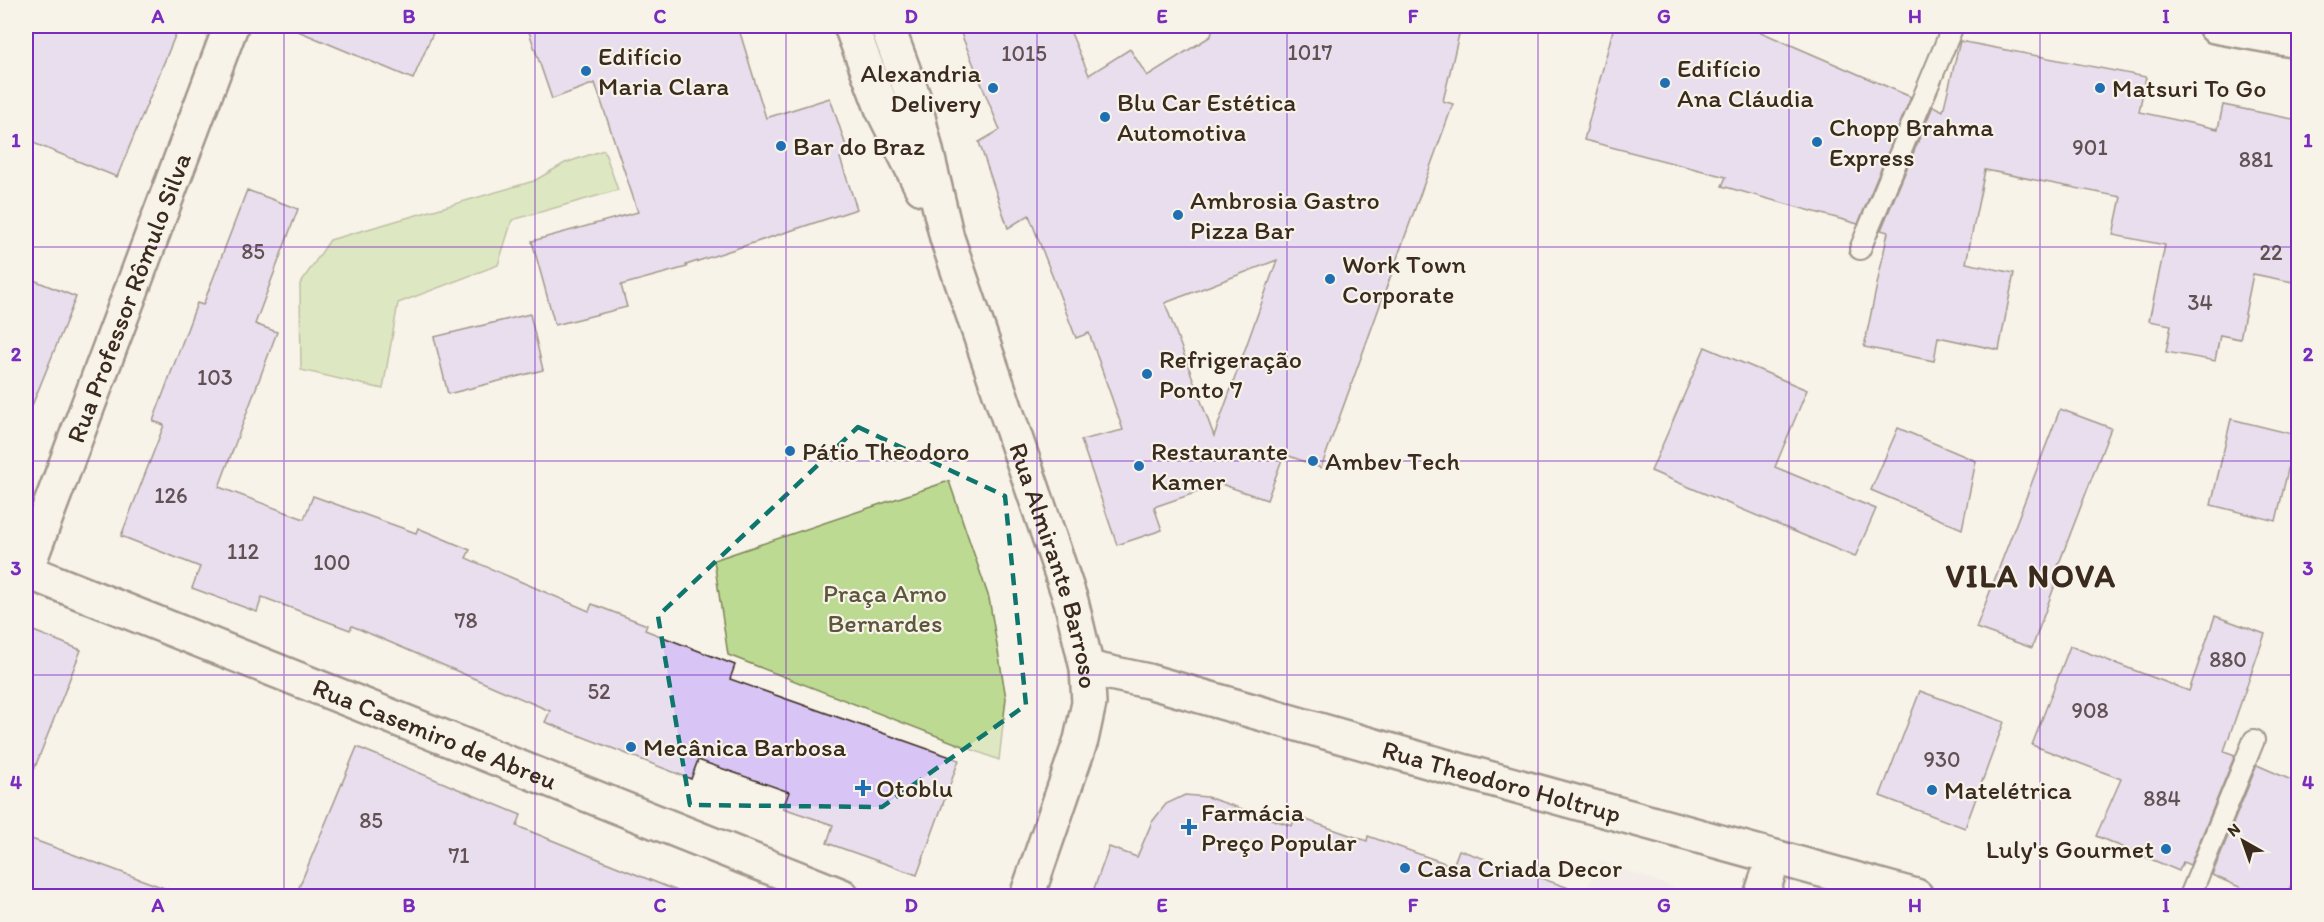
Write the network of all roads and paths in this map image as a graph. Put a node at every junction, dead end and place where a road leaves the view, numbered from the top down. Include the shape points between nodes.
1 (231, 26) edge
2 (851, 26) edge
3 (887, 26) edge
4 (1953, 26) edge
5 (2215, 26) edge
6 (2298, 41) edge
7 (947, 238) junction
8 (1860, 249) dead end
9 (26, 571) edge
10 (1087, 668) junction
11 (2254, 740) dead end
12 (1774, 857) junction
13 (842, 897) edge
14 (1027, 897) edge
15 (1761, 897) edge
16 (1916, 897) edge
17 (2190, 897) edge

1 - 9 main road, Rua Professor Rômulo Silva
2 - 7 main road, Rua Almirante Barroso via 882,108
3 - 7 main road, Rua Almirante Barroso via 914,96
4 - 8 lane
5 - 6 main road
7 - 10 main road, Rua Almirante Barroso via 1071,601
9 - 13 main road, Rua Casemiro de Abreu
10 - 12 main road, Rua Theodoro Holtrup via 1148,681
10 - 14 main road, Rua Almirante Barroso via 1089,703 1081,740
11 - 17 lane
12 - 15 main road
12 - 16 main road, Rua Theodoro Holtrup

